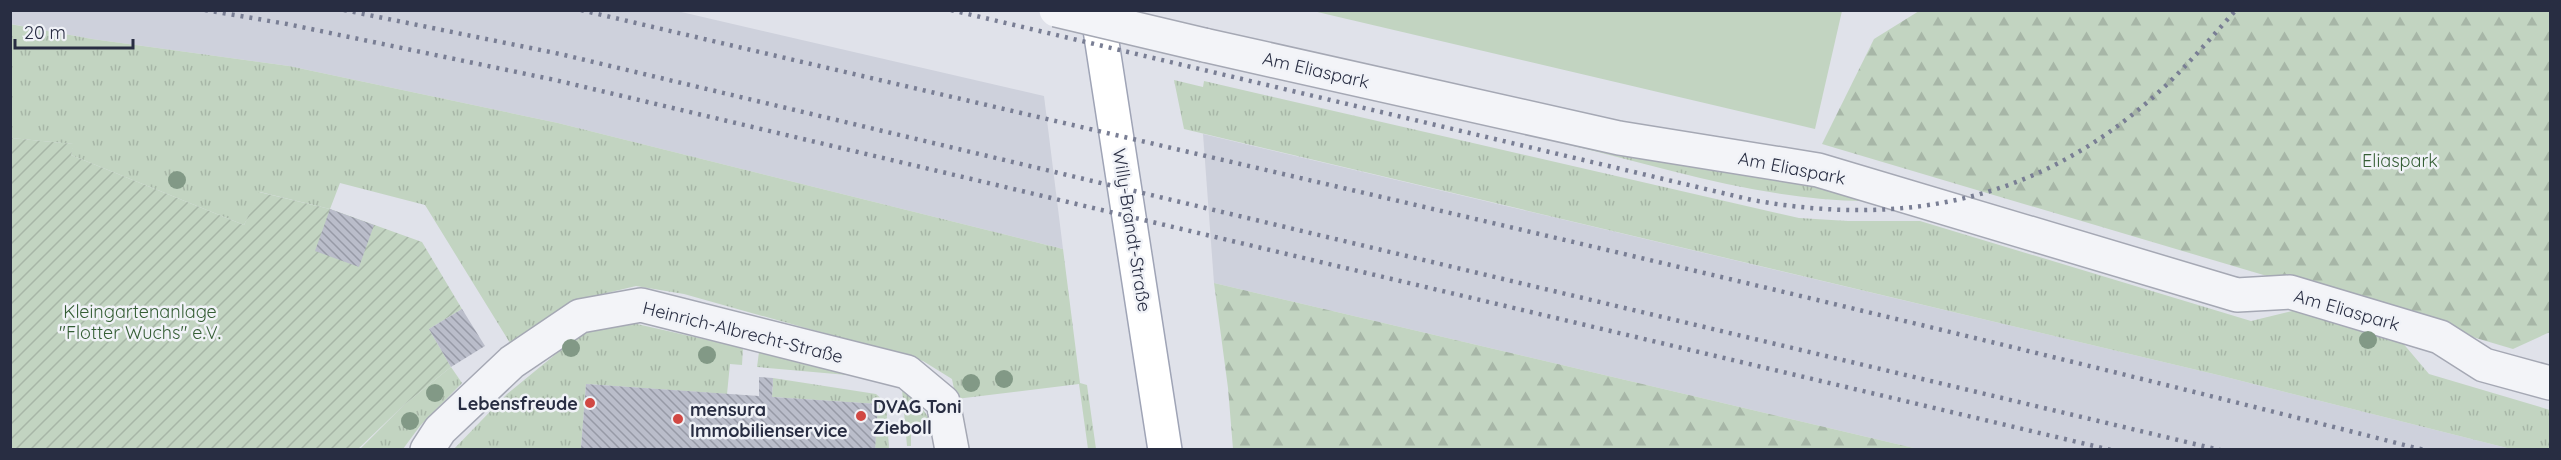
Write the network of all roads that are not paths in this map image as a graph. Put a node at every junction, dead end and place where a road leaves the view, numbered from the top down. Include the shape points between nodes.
1 (1056, 10) edge
2 (1097, 10) edge
3 (2549, 380) edge
4 (427, 450) edge
5 (952, 450) edge
6 (1165, 450) edge

1 - 3 street, Am Eliaspark, bridge via 1619,138 1818,170 2237,295 2290,292 2440,338 2484,365
2 - 6 main road, Willy-Brandt-Straße
4 - 5 street, Heinrich-Albrecht-Straße via 441,430 512,362 580,316 641,305 907,372 943,402

